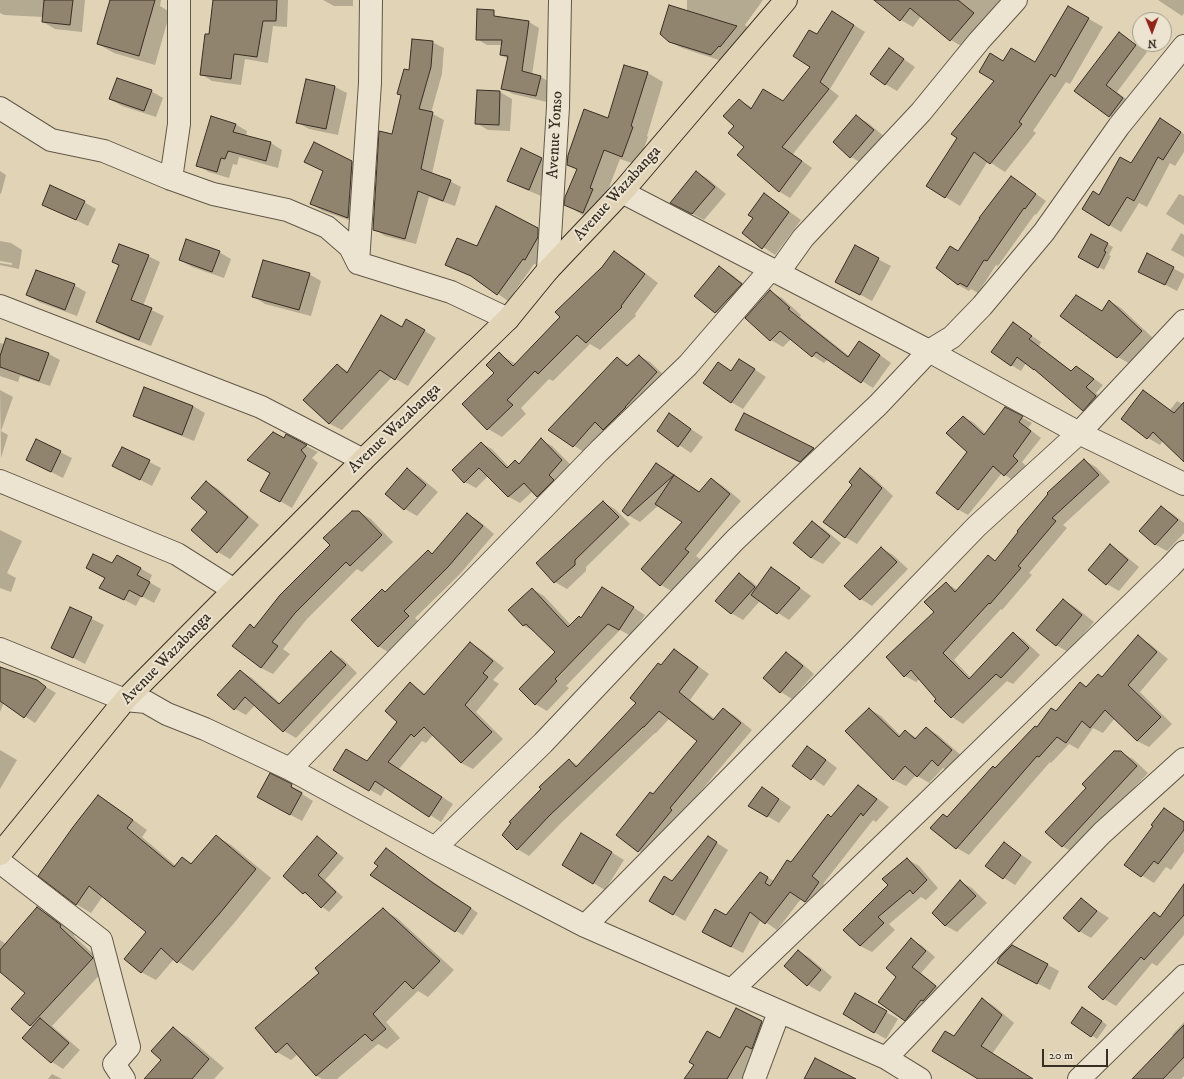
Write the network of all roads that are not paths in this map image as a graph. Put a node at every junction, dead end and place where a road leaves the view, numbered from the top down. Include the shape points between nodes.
1 (179, 0) edge
2 (371, 0) edge
3 (560, 0) edge
4 (786, 0) edge
5 (1016, 0) edge
6 (1184, 46) edge
7 (0, 108) edge
8 (172, 179) junction
9 (622, 192) junction
10 (358, 263) junction
11 (548, 270) junction
12 (775, 271) junction
13 (0, 306) edge
14 (508, 319) junction
15 (1184, 321) edge
16 (929, 351) junction
17 (1079, 433) junction
18 (363, 460) junction
19 (0, 481) edge
20 (1184, 484) edge
21 (1184, 552) edge
22 (234, 590) junction
23 (0, 649) edge
24 (126, 700) junction
25 (1184, 759) edge
26 (290, 769) junction
27 (3, 844) edge
28 (435, 848) junction
29 (0, 862) edge
30 (586, 926) junction
31 (1184, 976) edge
32 (732, 990) junction
33 (779, 1012) junction
34 (886, 1058) junction
35 (124, 1079) edge
36 (754, 1079) edge
37 (920, 1079) edge
38 (1079, 1079) edge

1 - 8 street via 179,124
2 - 10 street via 370,83
3 - 11 street, Avenue Yonso via 558,107
4 - 9 main road, Avenue Wazabanga
5 - 12 street via 921,112
6 - 16 street via 1119,126 1044,232 982,306 952,337
7 - 8 street via 51,140 104,152
8 - 10 street via 213,194 287,210 327,227 350,247
9 - 11 main road, Avenue Wazabanga
9 - 12 street
10 - 14 street via 451,292
11 - 14 main road, Avenue Wazabanga
12 - 16 street
12 - 26 street via 688,365 599,451
13 - 18 street via 261,407
14 - 18 main road, Avenue Wazabanga
15 - 17 street
16 - 17 street
16 - 28 street via 878,405 735,540 543,743
17 - 20 street
17 - 30 street via 977,526
18 - 22 main road, Avenue Wazabanga
19 - 22 street via 177,554
21 - 32 street
22 - 24 main road, Avenue Wazabanga
23 - 24 street
24 - 26 street via 146,702 167,714
24 - 27 main road, Avenue Wazabanga
25 - 34 street via 1102,833
26 - 28 street
28 - 30 street
29 - 35 street via 101,940 129,1048 114,1064
30 - 32 street
31 - 38 street
32 - 33 street
33 - 34 street
33 - 36 street
34 - 37 street

